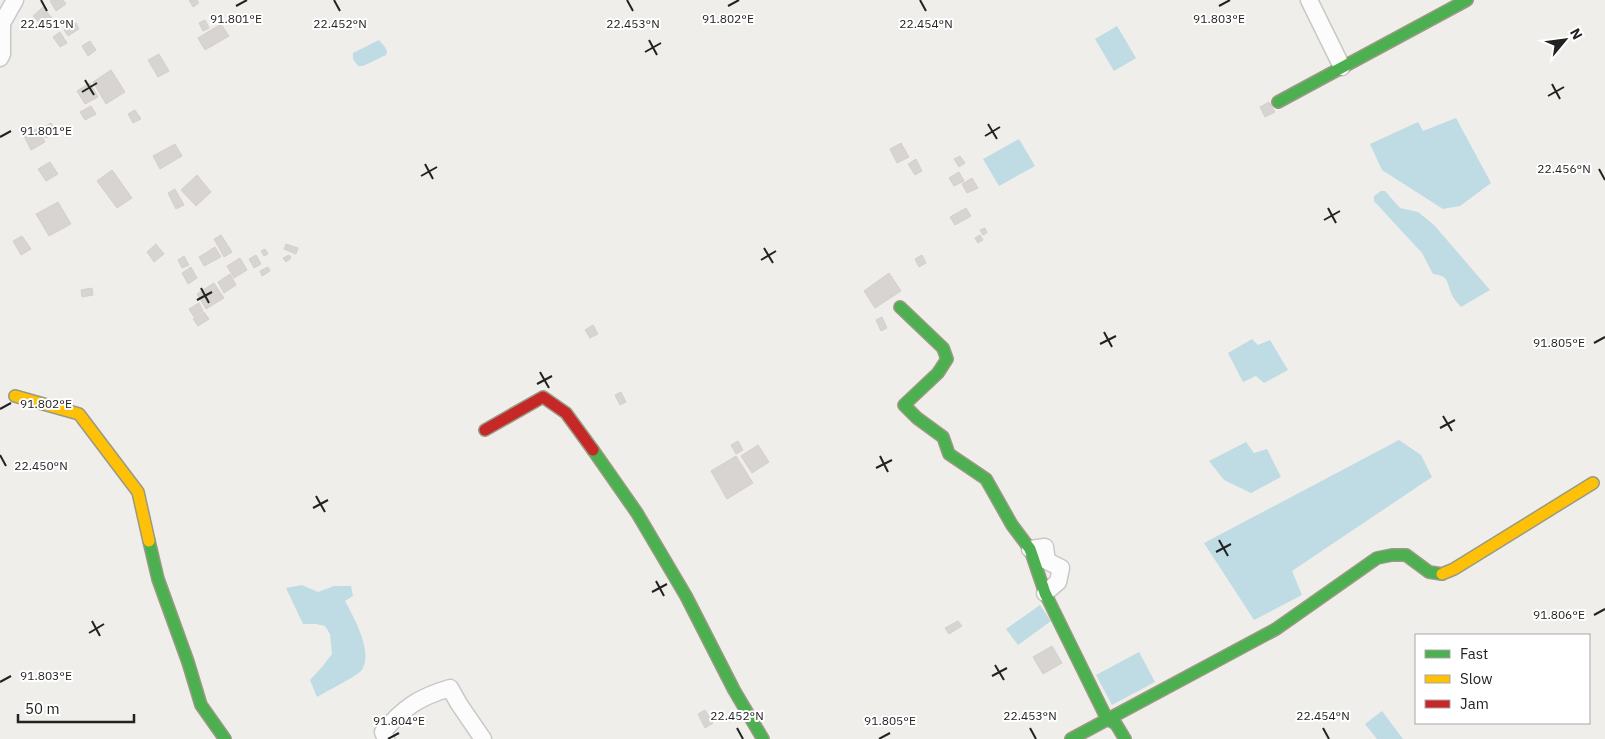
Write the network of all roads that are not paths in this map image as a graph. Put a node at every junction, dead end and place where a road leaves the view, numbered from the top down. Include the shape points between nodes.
1 (15, 0) edge
2 (1309, 0) edge
3 (1467, 0) edge
4 (0, 58) edge
5 (1342, 67) junction
6 (1278, 102) dead end
7 (900, 307) dead end
8 (15, 396) dead end
9 (485, 430) dead end
10 (1593, 482) dead end
11 (1030, 549) junction
12 (1045, 593) junction
13 (1107, 720) junction
14 (225, 739) edge
15 (386, 739) edge
16 (483, 739) edge
17 (763, 739) edge
18 (1071, 739) edge
19 (1125, 739) edge

1 - 4 street via 2,23
2 - 5 street
3 - 5 street
5 - 6 street
7 - 11 street via 943,348 947,359 938,373 904,404 943,437 949,454 986,479
8 - 14 street via 79,414 138,492 158,579 201,705
9 - 17 street via 542,397 566,413 637,513
10 - 13 street via 1442,574 1429,572 1406,555 1377,558 1276,628
11 - 12 street
11 - 12 street via 1045,547 1048,562 1061,568 1058,582
12 - 13 street
13 - 18 street
13 - 19 street via 1116,724
15 - 16 street via 383,732 397,715 427,695 450,688

